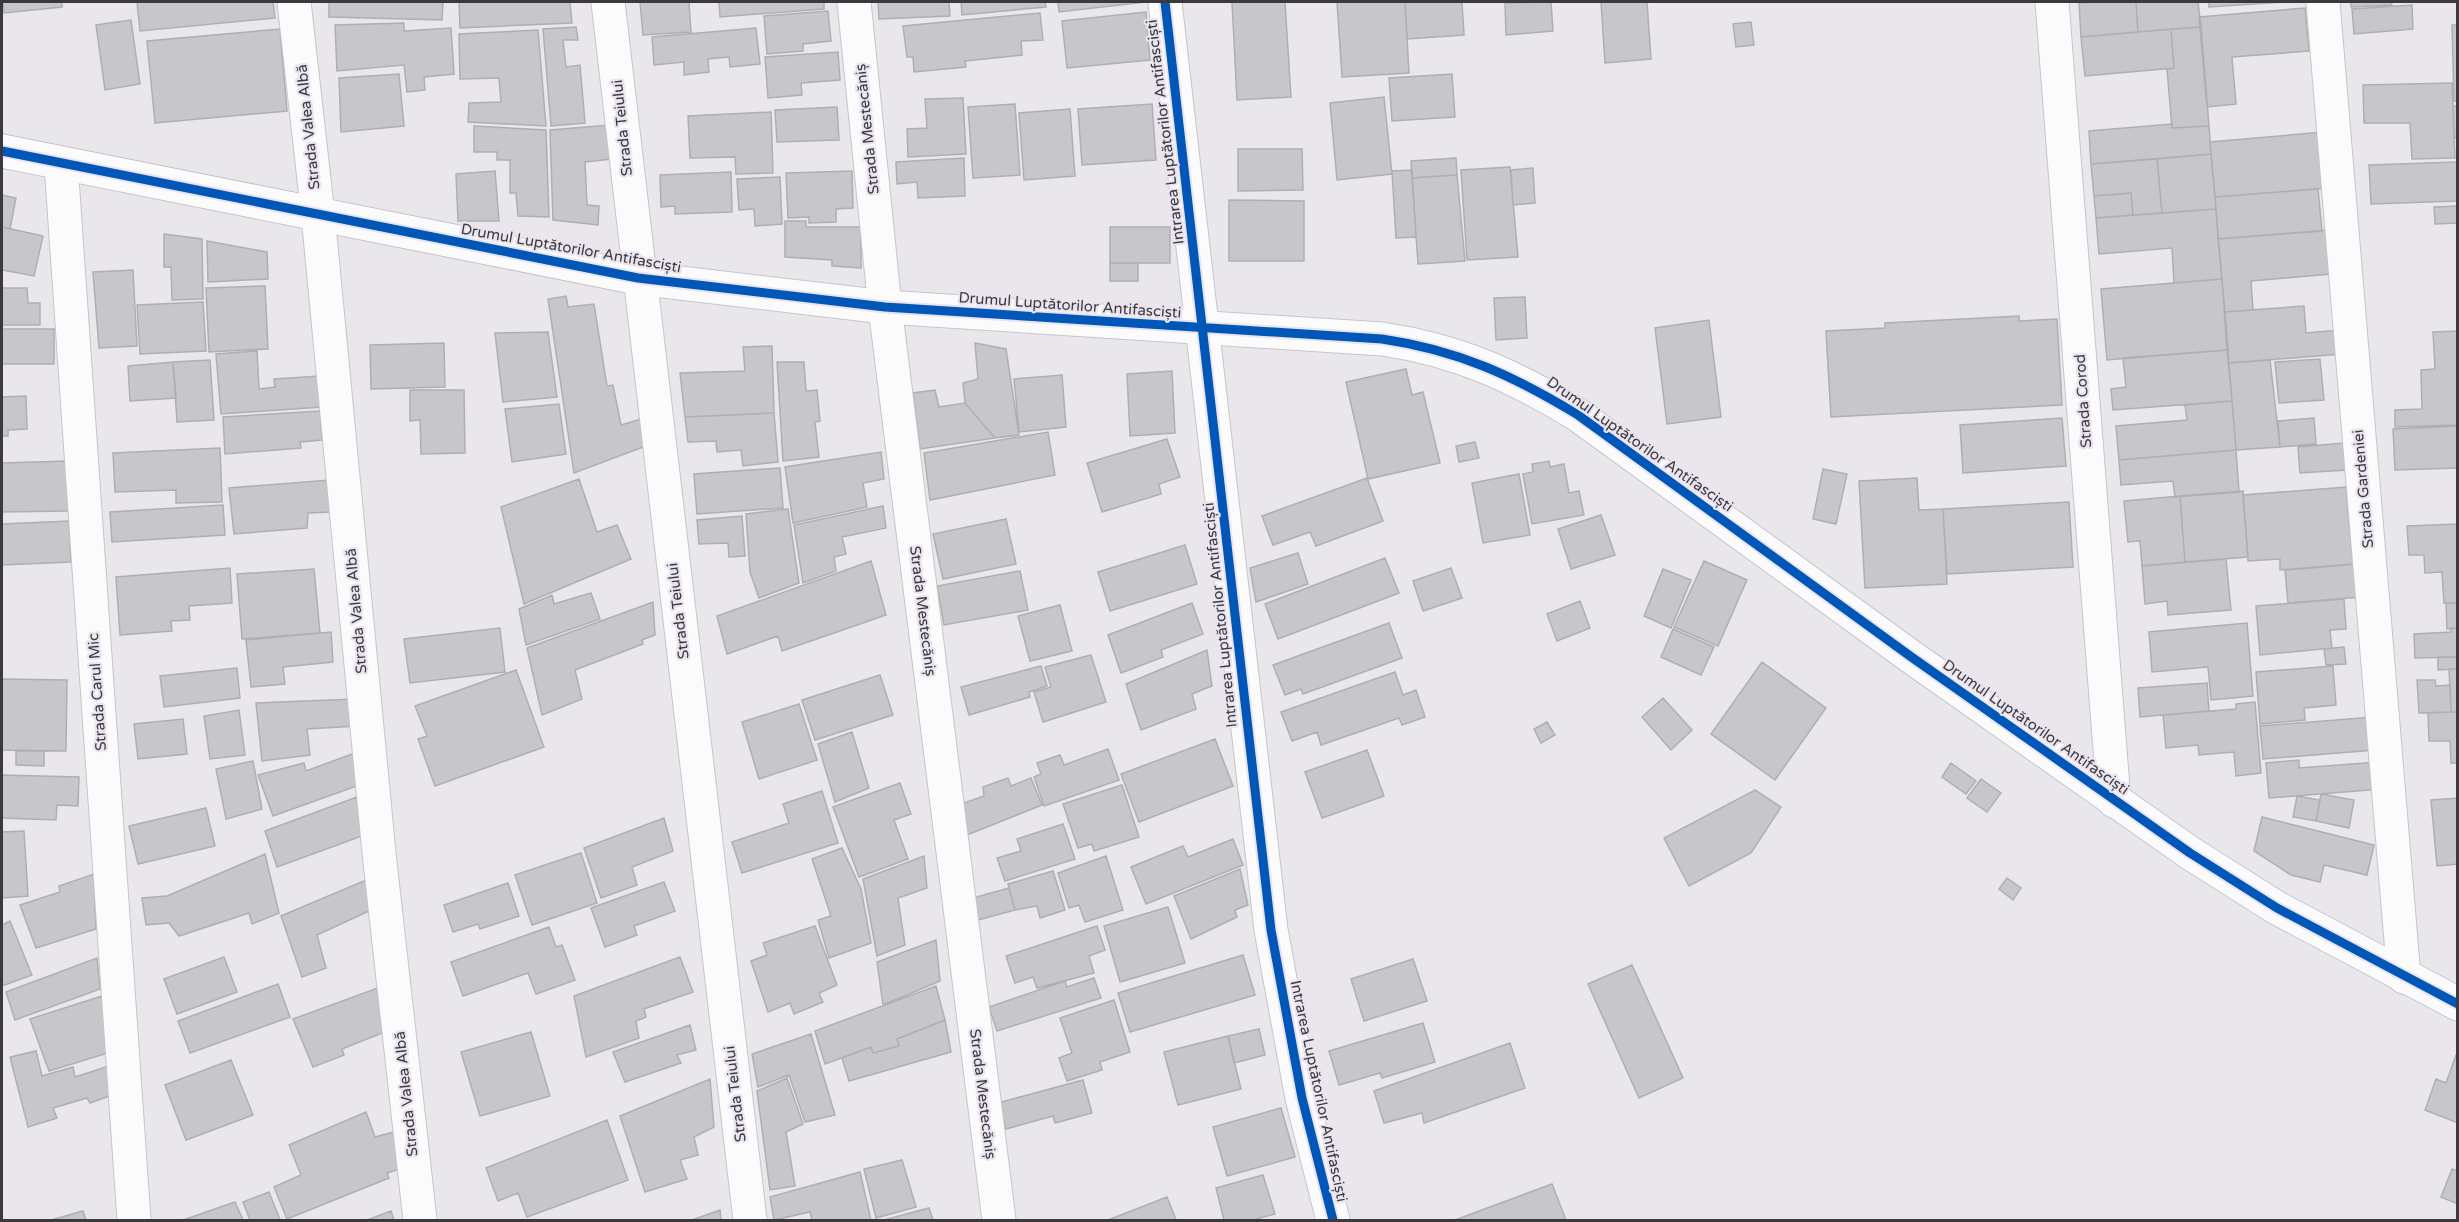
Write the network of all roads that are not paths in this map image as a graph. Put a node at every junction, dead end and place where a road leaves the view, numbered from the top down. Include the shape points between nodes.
1 (294, 2) edge
2 (608, 2) edge
3 (854, 2) edge
4 (1165, 2) edge
5 (2052, 2) edge
6 (2323, 2) edge
7 (2, 151) edge
8 (61, 164) junction
9 (318, 215) junction
10 (638, 278) junction
11 (885, 307) junction
12 (1203, 329) junction
13 (2114, 801) junction
14 (2404, 977) junction
15 (2457, 1004) edge
16 (134, 1221) edge
17 (420, 1221) edge
18 (750, 1221) edge
19 (999, 1221) edge
20 (1333, 1221) edge

1 - 9 street, Strada Valea Albă
2 - 10 street, Strada Teiului
3 - 11 street, Strada Mestecăniș
4 - 12 street, Intrarea Luptătorilor Antifasciști
5 - 13 street, Strada Corod
6 - 14 street, Strada Gardeniei
7 - 8 street, Drumul Luptătorilor Antifasciști
8 - 9 street, Drumul Luptătorilor Antifasciști
8 - 16 street, Strada Carul Mic
9 - 10 street, Drumul Luptătorilor Antifasciști
9 - 17 street, Strada Valea Albă via 378,842
10 - 11 street, Drumul Luptătorilor Antifasciști
10 - 18 street, Strada Teiului
11 - 12 street, Drumul Luptătorilor Antifasciști
11 - 19 street, Strada Mestecăniș
12 - 13 street, Drumul Luptătorilor Antifasciști via 1426,345 1496,370 1535,389 1578,415
12 - 20 street, Intrarea Luptătorilor Antifasciști via 1271,930 1302,1098
13 - 14 street, Drumul Luptătorilor Antifasciști via 2277,908
14 - 15 street, Drumul Luptătorilor Antifasciști

